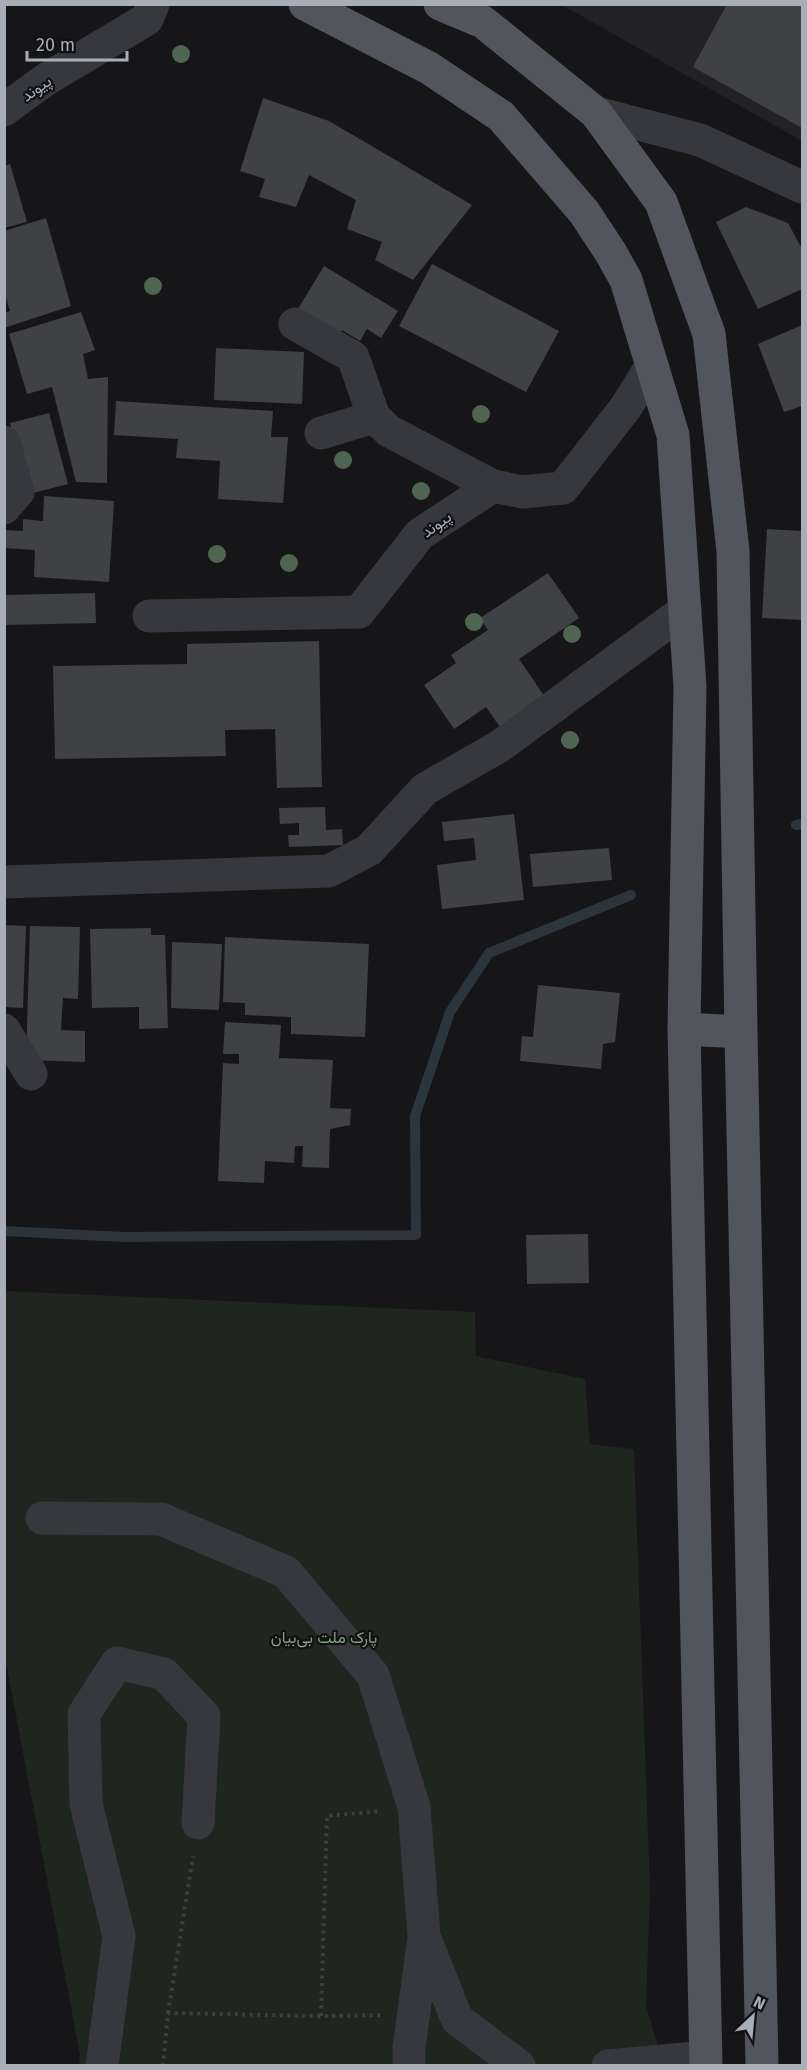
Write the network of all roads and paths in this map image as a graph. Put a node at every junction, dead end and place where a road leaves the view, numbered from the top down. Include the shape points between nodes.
1 (153, 4) edge
2 (305, 4) edge
3 (440, 4) edge
4 (4, 110) edge
5 (596, 112) junction
6 (802, 188) edge
7 (295, 324) dead end
8 (652, 365) junction
9 (374, 417) junction
10 (321, 433) dead end
11 (4, 442) edge
12 (492, 486) junction
13 (4, 508) edge
14 (685, 610) junction
15 (149, 616) dead end
16 (4, 882) edge
17 (684, 1029) junction
18 (4, 1030) edge
19 (741, 1032) junction
20 (31, 1074) dead end
21 (42, 1518) dead end
22 (414, 1807) junction
23 (198, 1823) joint
24 (424, 1936) junction
25 (168, 2013) junction
26 (414, 2014) junction
27 (321, 2016) junction
28 (705, 2061) edge
29 (102, 2066) edge
30 (163, 2066) edge
31 (409, 2066) edge
32 (519, 2066) edge
33 (608, 2066) edge
34 (762, 2066) edge

1 - 4 lane, پیوند via 147,19 45,80
2 - 8 main road via 429,68 501,116 584,212 611,254 626,280
3 - 5 main road via 483,22
5 - 6 lane via 700,140
5 - 19 main road via 661,202 709,334 733,551
7 - 9 lane via 353,357
8 - 12 lane via 626,407 563,488 523,492
8 - 14 main road via 673,435
9 - 10 lane
9 - 12 lane via 389,431
11 - 13 lane via 18,492
12 - 15 lane, پیوند via 420,534 359,612
14 - 16 lane via 500,746 425,789 369,850 329,871
14 - 17 main road via 690,687
17 - 19 main road
17 - 28 main road
18 - 20 lane
19 - 34 main road
21 - 22 lane via 161,1519 286,1572 373,1675
22 - 24 lane
22 - 27 path via 327,1816
23 - 25 path
23 - 29 lane via 204,1716 164,1674 117,1663 84,1714 86,1804 119,1936
24 - 26 lane
24 - 32 lane via 457,2019
25 - 27 path
25 - 30 path
26 - 27 path
26 - 31 lane
28 - 33 lane

